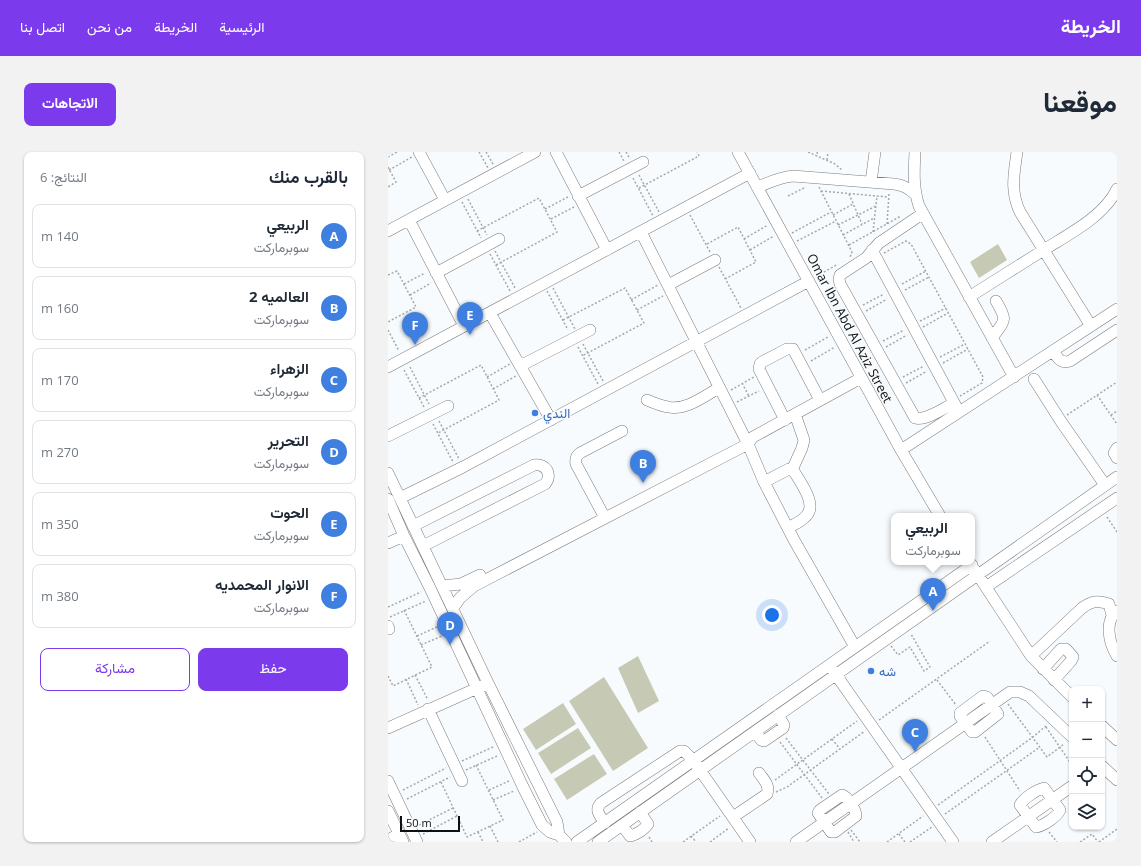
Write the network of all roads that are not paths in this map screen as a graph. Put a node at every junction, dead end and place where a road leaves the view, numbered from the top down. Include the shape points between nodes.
1 (535, 152) edge
2 (556, 152) edge
3 (738, 152) edge
4 (875, 152) edge
5 (915, 152) edge
6 (1017, 152) edge
7 (419, 153) edge
8 (635, 166) road end
9 (750, 174) junction
10 (871, 182) junction
11 (758, 188) junction
12 (1117, 189) edge
13 (915, 194) junction
14 (579, 197) junction
15 (445, 200) junction
16 (920, 210) junction
17 (409, 220) junction
18 (388, 231) edge
19 (641, 232) junction
20 (499, 239) dead end
21 (607, 250) junction
22 (1043, 250) junction
23 (873, 254) junction
24 (715, 260) dead end
25 (436, 273) junction
26 (808, 281) junction
27 (668, 286) junction
28 (969, 298) junction
29 (996, 300) dead end
30 (1117, 309) edge
31 (490, 313) junction
32 (464, 326) junction
33 (1091, 326) junction
34 (590, 330) dead end
35 (1117, 330) edge
36 (992, 338) junction
37 (696, 342) junction
38 (1053, 351) junction
39 (520, 366) junction
40 (388, 367) edge
41 (1014, 377) junction
42 (861, 378) junction
43 (1034, 379) dead end
44 (721, 391) junction
45 (647, 400) dead end
46 (820, 400) junction
47 (955, 405) junction
48 (448, 406) dead end
49 (795, 414) junction
50 (551, 420) junction
51 (785, 420) junction
52 (622, 431) dead end
53 (388, 436) edge
54 (748, 440) junction
55 (1117, 448) edge
56 (901, 450) junction
57 (1117, 458) edge
58 (792, 470) junction
59 (388, 473) edge
60 (1117, 477) edge
61 (764, 482) junction
62 (1105, 485) junction
63 (400, 498) junction
64 (1117, 498) edge
65 (388, 500) edge
66 (938, 513) edge
67 (603, 515) junction
68 (413, 526) junction
69 (788, 528) junction
70 (404, 536) junction
71 (388, 543) edge
72 (423, 546) junction
73 (968, 565) edge
74 (972, 565) edge
75 (978, 575) junction
76 (442, 586) junction
77 (986, 587) junction
78 (453, 608) junction
79 (1114, 613) edge
80 (855, 647) junction
81 (1030, 656) junction
82 (1117, 656) edge
83 (829, 665) junction
84 (1043, 669) junction
85 (836, 675) junction
86 (1054, 680) junction
87 (488, 683) junction
88 (476, 688) junction
89 (1069, 694) edge
90 (992, 706) junction
91 (427, 710) junction
92 (778, 715) junction
93 (966, 724) junction
94 (388, 728) edge
95 (1105, 729) edge
96 (755, 732) junction
97 (1069, 735) edge
98 (1117, 740) edge
99 (694, 760) junction
100 (902, 768) junction
101 (1105, 769) edge
102 (700, 770) junction
103 (760, 773) dead end
104 (1117, 780) edge
105 (388, 781) edge
106 (462, 781) dead end
107 (1069, 788) edge
108 (1053, 799) junction
109 (850, 804) junction
110 (640, 812) junction
111 (389, 817) edge
112 (733, 817) junction
113 (1028, 817) junction
114 (605, 823) junction
115 (824, 823) junction
116 (622, 825) junction
117 (414, 836) edge
118 (563, 838) edge
119 (388, 840) edge
120 (400, 840) edge
121 (548, 842) edge
122 (577, 842) edge
123 (598, 842) edge
124 (750, 842) edge
125 (796, 842) edge
126 (953, 842) edge
127 (992, 842) edge

1 - 15 street
2 - 14 street
3 - 9 street, Omar Ibn Abd Al Aziz Street
4 - 10 street
5 - 13 street
6 - 22 street via 1013,187 1015,203
7 - 15 street
8 - 14 street
9 - 11 street, Omar Ibn Abd Al Aziz Street
9 - 19 street
10 - 11 street via 815,180 793,176 772,180
10 - 13 street via 902,185
11 - 26 street, Omar Ibn Abd Al Aziz Street
12 - 22 street via 1100,212
13 - 16 street
14 - 21 street
15 - 17 street
16 - 23 street via 879,243
16 - 28 street
17 - 18 street
17 - 25 street
19 - 21 street
19 - 27 street
20 - 25 street
21 - 31 street
22 - 28 street
22 - 33 street
23 - 47 street
23 - 47 street via 840,274 840,284 915,418 925,418
24 - 27 street
25 - 32 street
26 - 37 street
26 - 42 street, Omar Ibn Abd Al Aziz Street
27 - 37 street
28 - 36 street
29 - 36 street via 1004,319
30 - 33 street
31 - 32 street
31 - 39 street
32 - 40 street
33 - 38 street
34 - 39 street
35 - 38 street via 1070,362 1060,361
36 - 41 street
37 - 44 street
37 - 50 street
38 - 41 street
39 - 50 street
41 - 47 street
42 - 46 street
42 - 56 street, Omar Ibn Abd Al Aziz Street
43 - 62 street
44 - 45 street via 678,408
44 - 54 street
46 - 49 street
46 - 51 street via 793,349 790,348 762,362 758,366
47 - 56 street
48 - 53 street
49 - 51 street
49 - 58 street via 804,440
50 - 63 street
51 - 54 street
52 - 67 street via 580,453 576,460
54 - 61 street
54 - 67 street
55 - 57 street via 1114,453
56 - 66 street, Omar Ibn Abd Al Aziz Street
58 - 61 street
58 - 69 street via 808,498 810,510 806,518
59 - 63 street
60 - 62 street
61 - 69 street
62 - 75 street
63 - 68 street
64 - 77 street
65 - 70 street
67 - 76 street via 472,579
67 - 78 street via 474,586
68 - 72 street
68 - 72 street via 534,465 542,465 548,470 549,478 545,484
69 - 80 street
70 - 71 street
70 - 88 street
72 - 76 street
73 - 80 street
74 - 75 street
75 - 77 street
75 - 85 street
76 - 78 street
77 - 81 street
78 - 87 street
79 - 81 street via 1109,604 1100,601 1090,602
79 - 82 street via 1109,629 1110,642
80 - 83 street
81 - 84 street
83 - 85 street
83 - 99 street
84 - 86 street
84 - 86 street via 1062,649 1066,649 1073,657
85 - 92 street
85 - 100 street
86 - 89 street
87 - 88 street
87 - 118 street
88 - 91 street
88 - 118 street via 544,828
90 - 93 street
90 - 93 street via 997,716 979,729 972,732
90 - 93 street via 987,697 983,696 961,712 960,716
90 - 97 street via 1010,692 1020,692 1030,696 1050,723
91 - 94 street
91 - 106 street
92 - 96 street
92 - 96 street via 784,725 777,732 762,741
93 - 100 street
95 - 98 street
96 - 102 street
99 - 102 street
99 - 114 street
99 - 114 street via 684,751 680,751 601,803 597,811
100 - 109 street
100 - 126 street
101 - 104 street
102 - 110 street
102 - 112 street
103 - 112 street via 767,790
105 - 117 street
107 - 108 street
108 - 113 street
108 - 113 street via 1059,812 1044,824 1036,827
108 - 113 street via 1046,789 1042,788 1026,799 1020,805
109 - 115 street
109 - 115 street via 843,795 830,802 818,813
109 - 115 street via 856,816 847,824 830,832
110 - 116 street
110 - 116 street via 648,824 646,827 630,836
111 - 120 street
112 - 124 street
113 - 127 street
114 - 122 street
115 - 125 street
116 - 123 street
118 - 121 street
119 - 120 street

